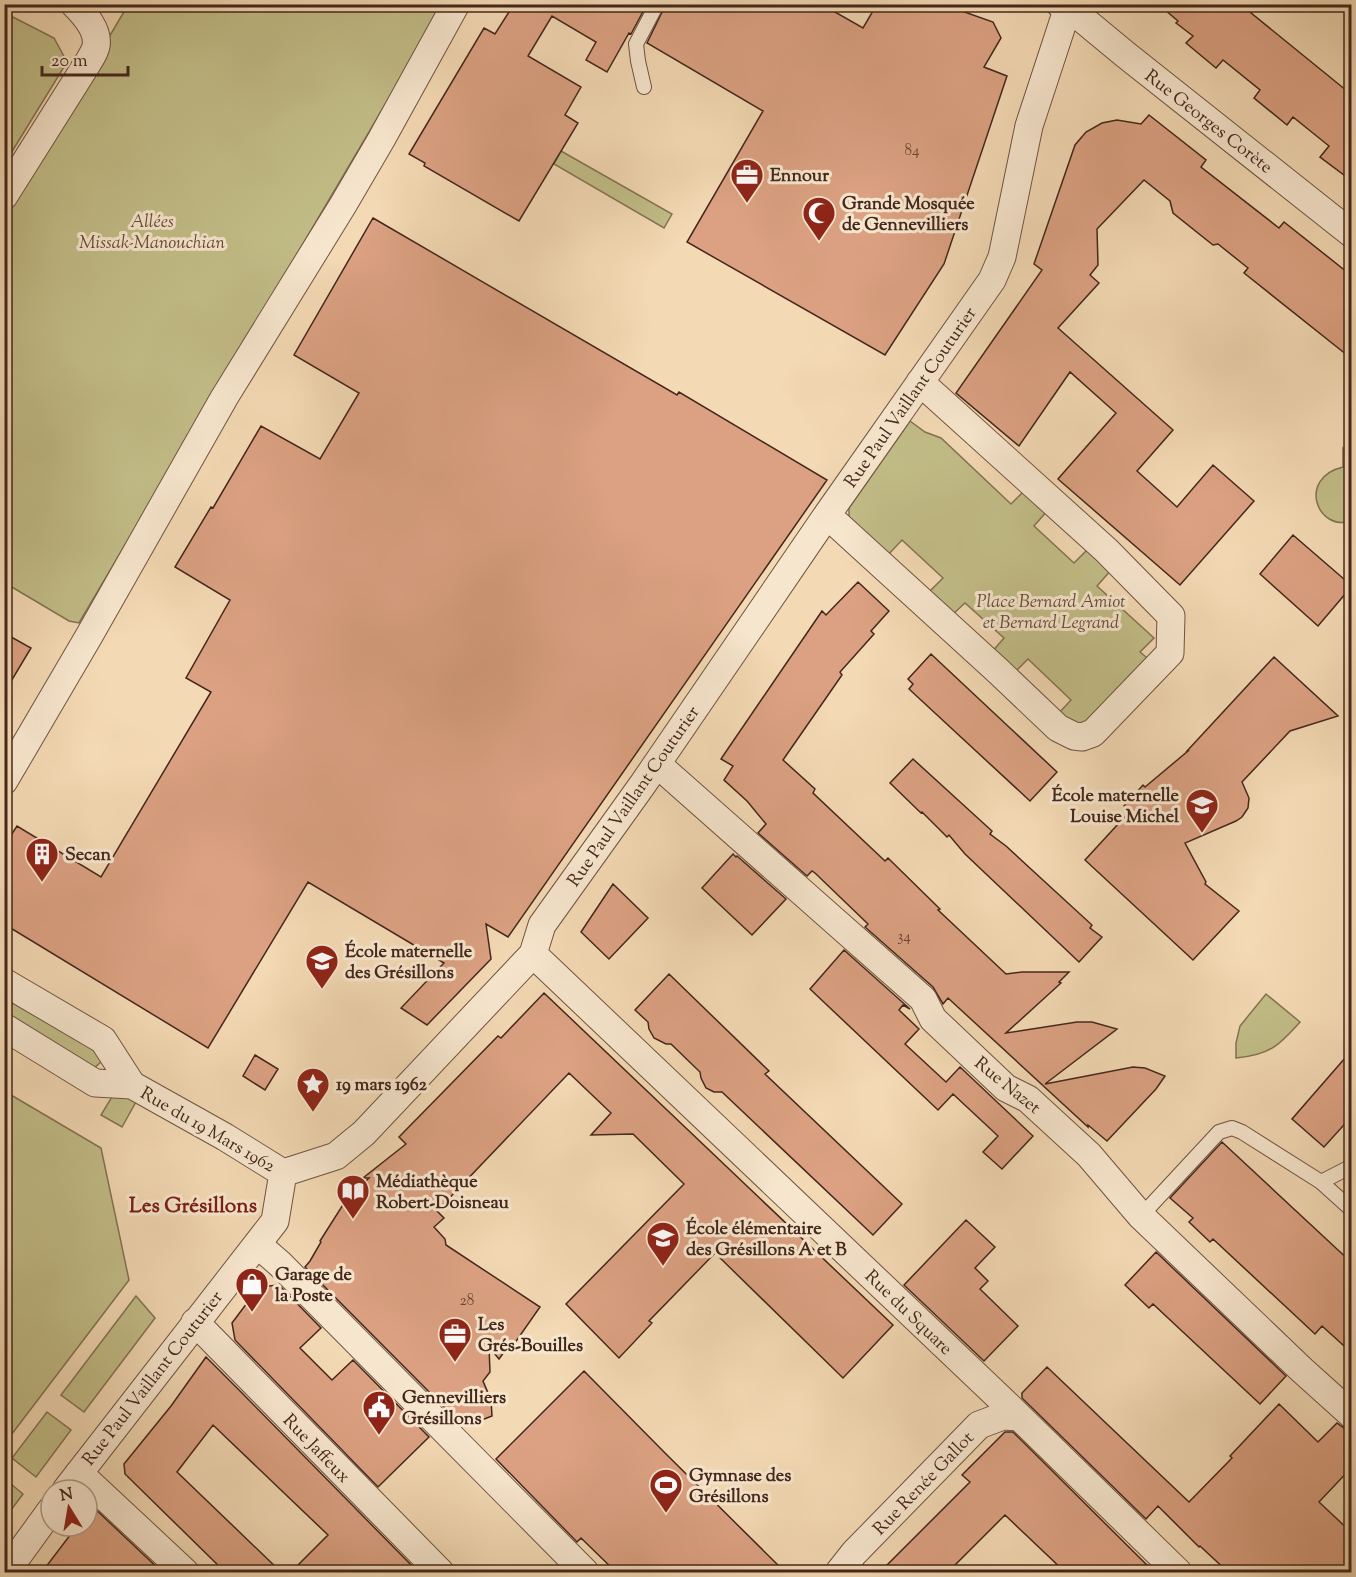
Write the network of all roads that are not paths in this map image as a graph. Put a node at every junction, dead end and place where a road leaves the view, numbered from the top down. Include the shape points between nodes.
1 (74, 4) edge
2 (456, 4) edge
3 (657, 4) edge
4 (1066, 5) edge
5 (644, 87) dead end
6 (4, 196) edge
7 (1352, 234) edge
8 (920, 382) junction
9 (827, 515) junction
10 (657, 764) junction
11 (4, 780) edge
12 (533, 954) junction
13 (4, 982) edge
14 (4, 1028) edge
15 (132, 1085) junction
16 (1352, 1166) edge
17 (284, 1173) junction
18 (1321, 1182) junction
19 (1352, 1210) edge
20 (1141, 1216) junction
21 (257, 1244) junction
22 (195, 1322) junction
23 (1352, 1415) edge
24 (1018, 1417) junction
25 (75, 1478) edge
26 (99, 1502) edge
27 (39, 1527) edge
28 (6, 1572) edge
29 (185, 1572) edge
30 (440, 1572) edge
31 (585, 1572) edge
32 (839, 1572) edge
33 (1178, 1572) edge

1 - 6 street via 90,23 96,47
2 - 11 street via 376,149 224,398
3 - 5 lane via 636,44
4 - 7 street, Rue Georges Corète
4 - 8 street, Rue Paul Vaillant Couturier via 1029,126 1002,257 992,280
8 - 9 street, Rue Paul Vaillant Couturier
8 - 9 street via 1106,550 1171,616 1170,652 1093,733 1074,736 1058,728
9 - 10 street, Rue Paul Vaillant Couturier
10 - 12 street, Rue Paul Vaillant Couturier via 542,925
10 - 20 street, Rue Nazet via 922,999 933,1019 1006,1088 1028,1099 1089,1155
12 - 17 street, Rue Paul Vaillant Couturier via 364,1133 336,1156
12 - 24 street, Rue du Square
13 - 15 street, Rue du 19 Mars 1962 via 104,1040
14 - 15 street, Rue du 19 Mars 1962 via 95,1083
15 - 17 street, Rue du 19 Mars 1962
16 - 18 lane
17 - 21 street, Rue Paul Vaillant Couturier via 275,1221
18 - 19 lane
18 - 20 lane via 1232,1128 1219,1132
20 - 23 street, Rue Nazet
21 - 22 street, Rue Paul Vaillant Couturier
21 - 31 street
22 - 25 street, Rue Paul Vaillant Couturier
22 - 30 street, Rue Jaffeux
24 - 32 street, Rue Renée Gallot via 1003,1416 979,1425
24 - 33 street, Rue du Square
26 - 29 street
27 - 28 street

